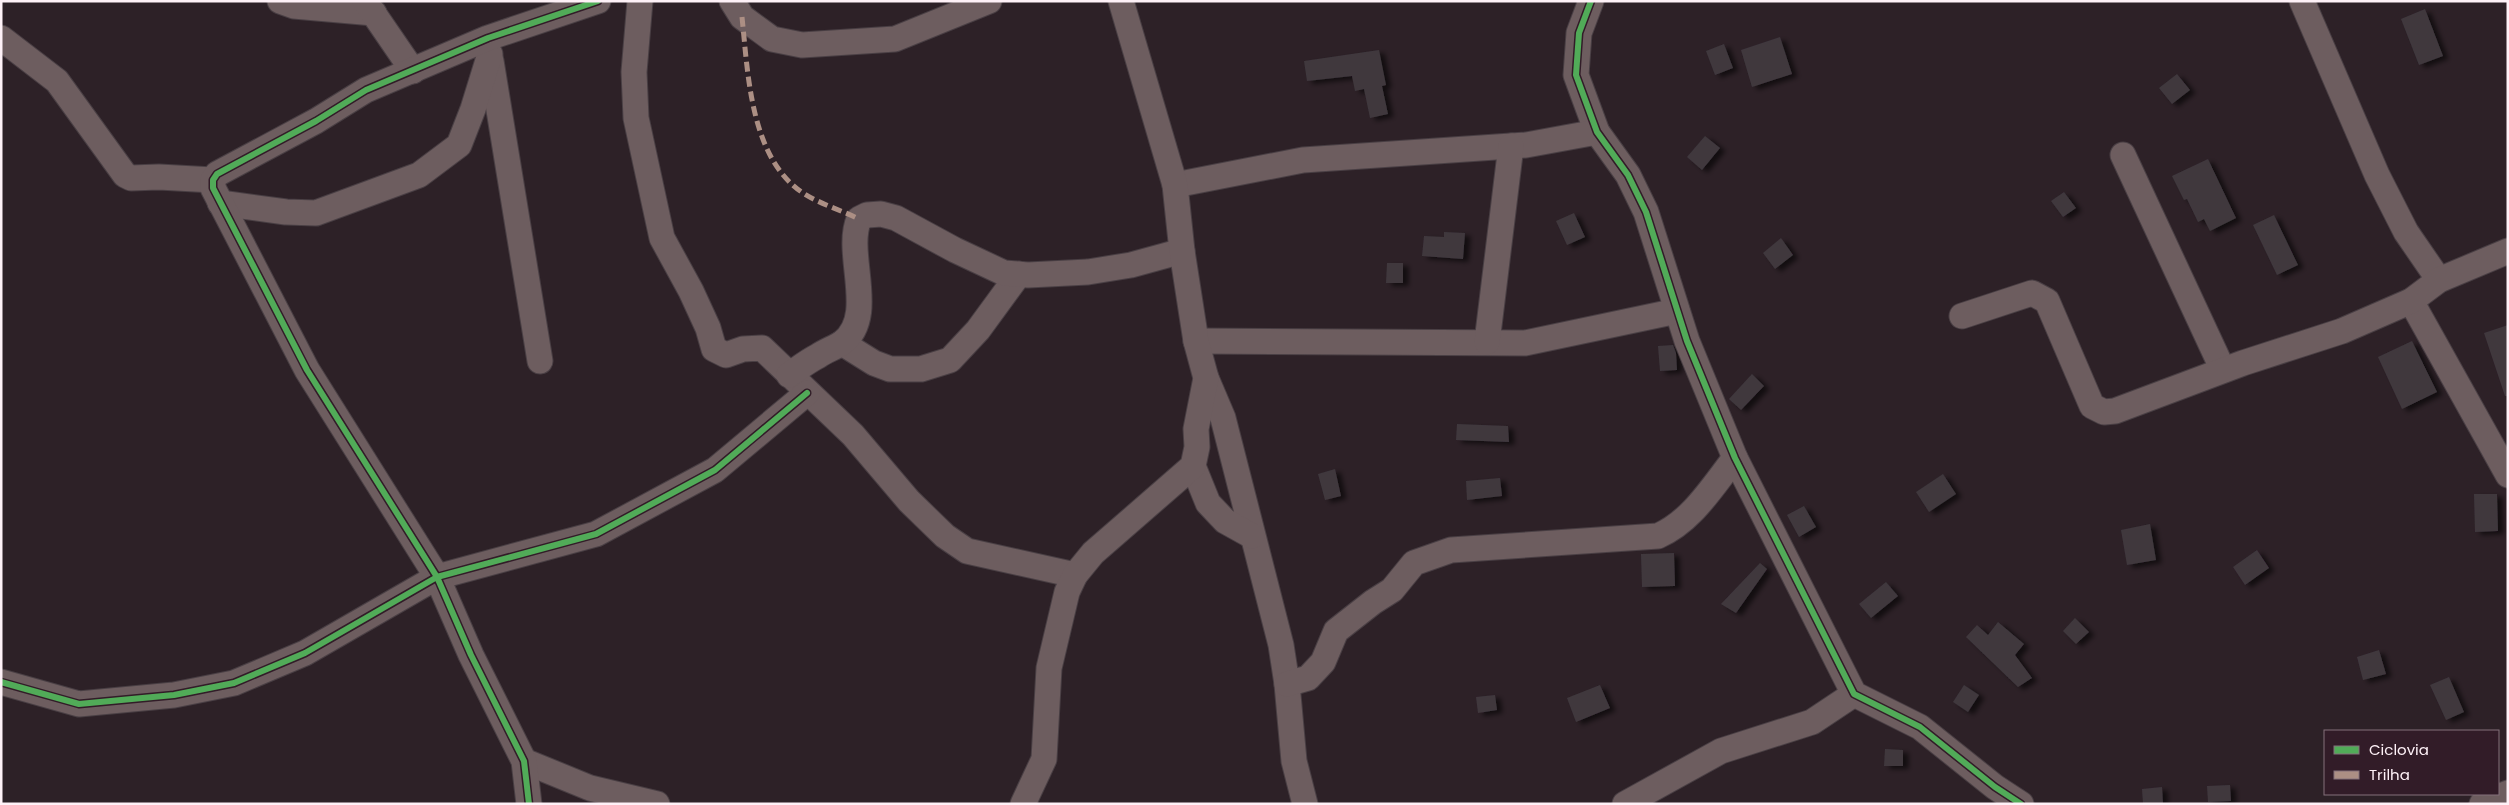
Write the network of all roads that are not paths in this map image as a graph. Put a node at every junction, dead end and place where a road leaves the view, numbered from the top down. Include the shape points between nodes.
1 (280, 1) edge
2 (598, 1) edge
3 (640, 1) edge
4 (732, 1) edge
5 (989, 1) edge
6 (1121, 1) edge
7 (1591, 1) edge
8 (2302, 1) edge
9 (370, 7) edge
10 (1, 38) edge
11 (489, 46) junction
12 (413, 71) junction
13 (1597, 132) junction
14 (1510, 146) junction
15 (2123, 155) dead end
16 (1175, 185) junction
17 (216, 191) junction
18 (2508, 250) edge
19 (1182, 251) junction
20 (1019, 274) junction
21 (2439, 280) junction
22 (2411, 301) junction
23 (1677, 311) junction
24 (1962, 316) dead end
25 (1196, 341) junction
26 (1488, 342) junction
27 (842, 343) junction
28 (540, 361) dead end
29 (2224, 370) junction
30 (789, 374) junction
31 (1206, 378) junction
32 (807, 393) junction
33 (1734, 458) junction
34 (1193, 466) junction
35 (2508, 475) edge
36 (1252, 536) junction
37 (1076, 575) junction
38 (437, 578) junction
39 (1, 682) edge
40 (1287, 684) junction
41 (1854, 694) junction
42 (524, 761) junction
43 (2508, 793) edge
44 (529, 804) edge
45 (657, 804) edge
46 (1023, 804) edge
47 (1305, 804) edge
48 (1625, 804) edge
49 (2021, 804) edge
50 (2482, 804) edge

1 - 9 street via 294,6
2 - 11 street
3 - 30 street via 634,72 636,118 662,238 695,299 714,349 726,355 743,349 762,348
4 - 5 street via 742,17 772,39 802,45 895,39
6 - 16 street
7 - 13 street via 1579,33 1576,76
8 - 21 street via 2377,176 2406,232
9 - 12 street
10 - 17 street via 57,81 125,175 131,178 159,177
11 - 12 street
11 - 17 street via 473,110 459,144 419,176 316,213 286,212
11 - 28 street
12 - 17 street via 366,90 217,174
13 - 14 street
13 - 23 street via 1628,175 1646,212
14 - 16 street via 1303,160
14 - 26 street
15 - 29 street
16 - 19 street
17 - 38 street via 307,370
18 - 21 street
19 - 20 street via 1131,265 1088,272
19 - 25 street
20 - 27 street via 978,330 950,360 921,369 890,369
20 - 27 street via 1004,273 896,218 867,215 859,219 854,230 858,316
21 - 22 street
22 - 29 street via 2342,330
22 - 35 street
23 - 26 street via 1526,343
23 - 33 street
24 - 29 street via 2032,294 2040,296 2047,301 2092,406 2104,412 2115,411
25 - 26 street
25 - 31 street
27 - 30 street
30 - 32 street
31 - 34 street
31 - 36 street via 1223,418
32 - 37 street via 853,435 909,501 944,536 967,551
32 - 38 street via 715,470 596,534
33 - 40 street via 1690,516 1674,529 1658,536 1451,550 1414,564 1392,590 1336,631 1322,662 1308,678
33 - 41 street
34 - 36 street via 1208,503 1225,521
34 - 37 street via 1093,553
36 - 40 street via 1281,645
37 - 46 street via 1067,592 1049,668 1044,759
38 - 39 street via 305,653 234,684 174,695 79,704
38 - 42 street
40 - 47 street via 1294,761
41 - 48 street via 1812,722 1721,751
41 - 49 street via 1920,727
42 - 44 street
42 - 45 street via 590,788
43 - 50 street

